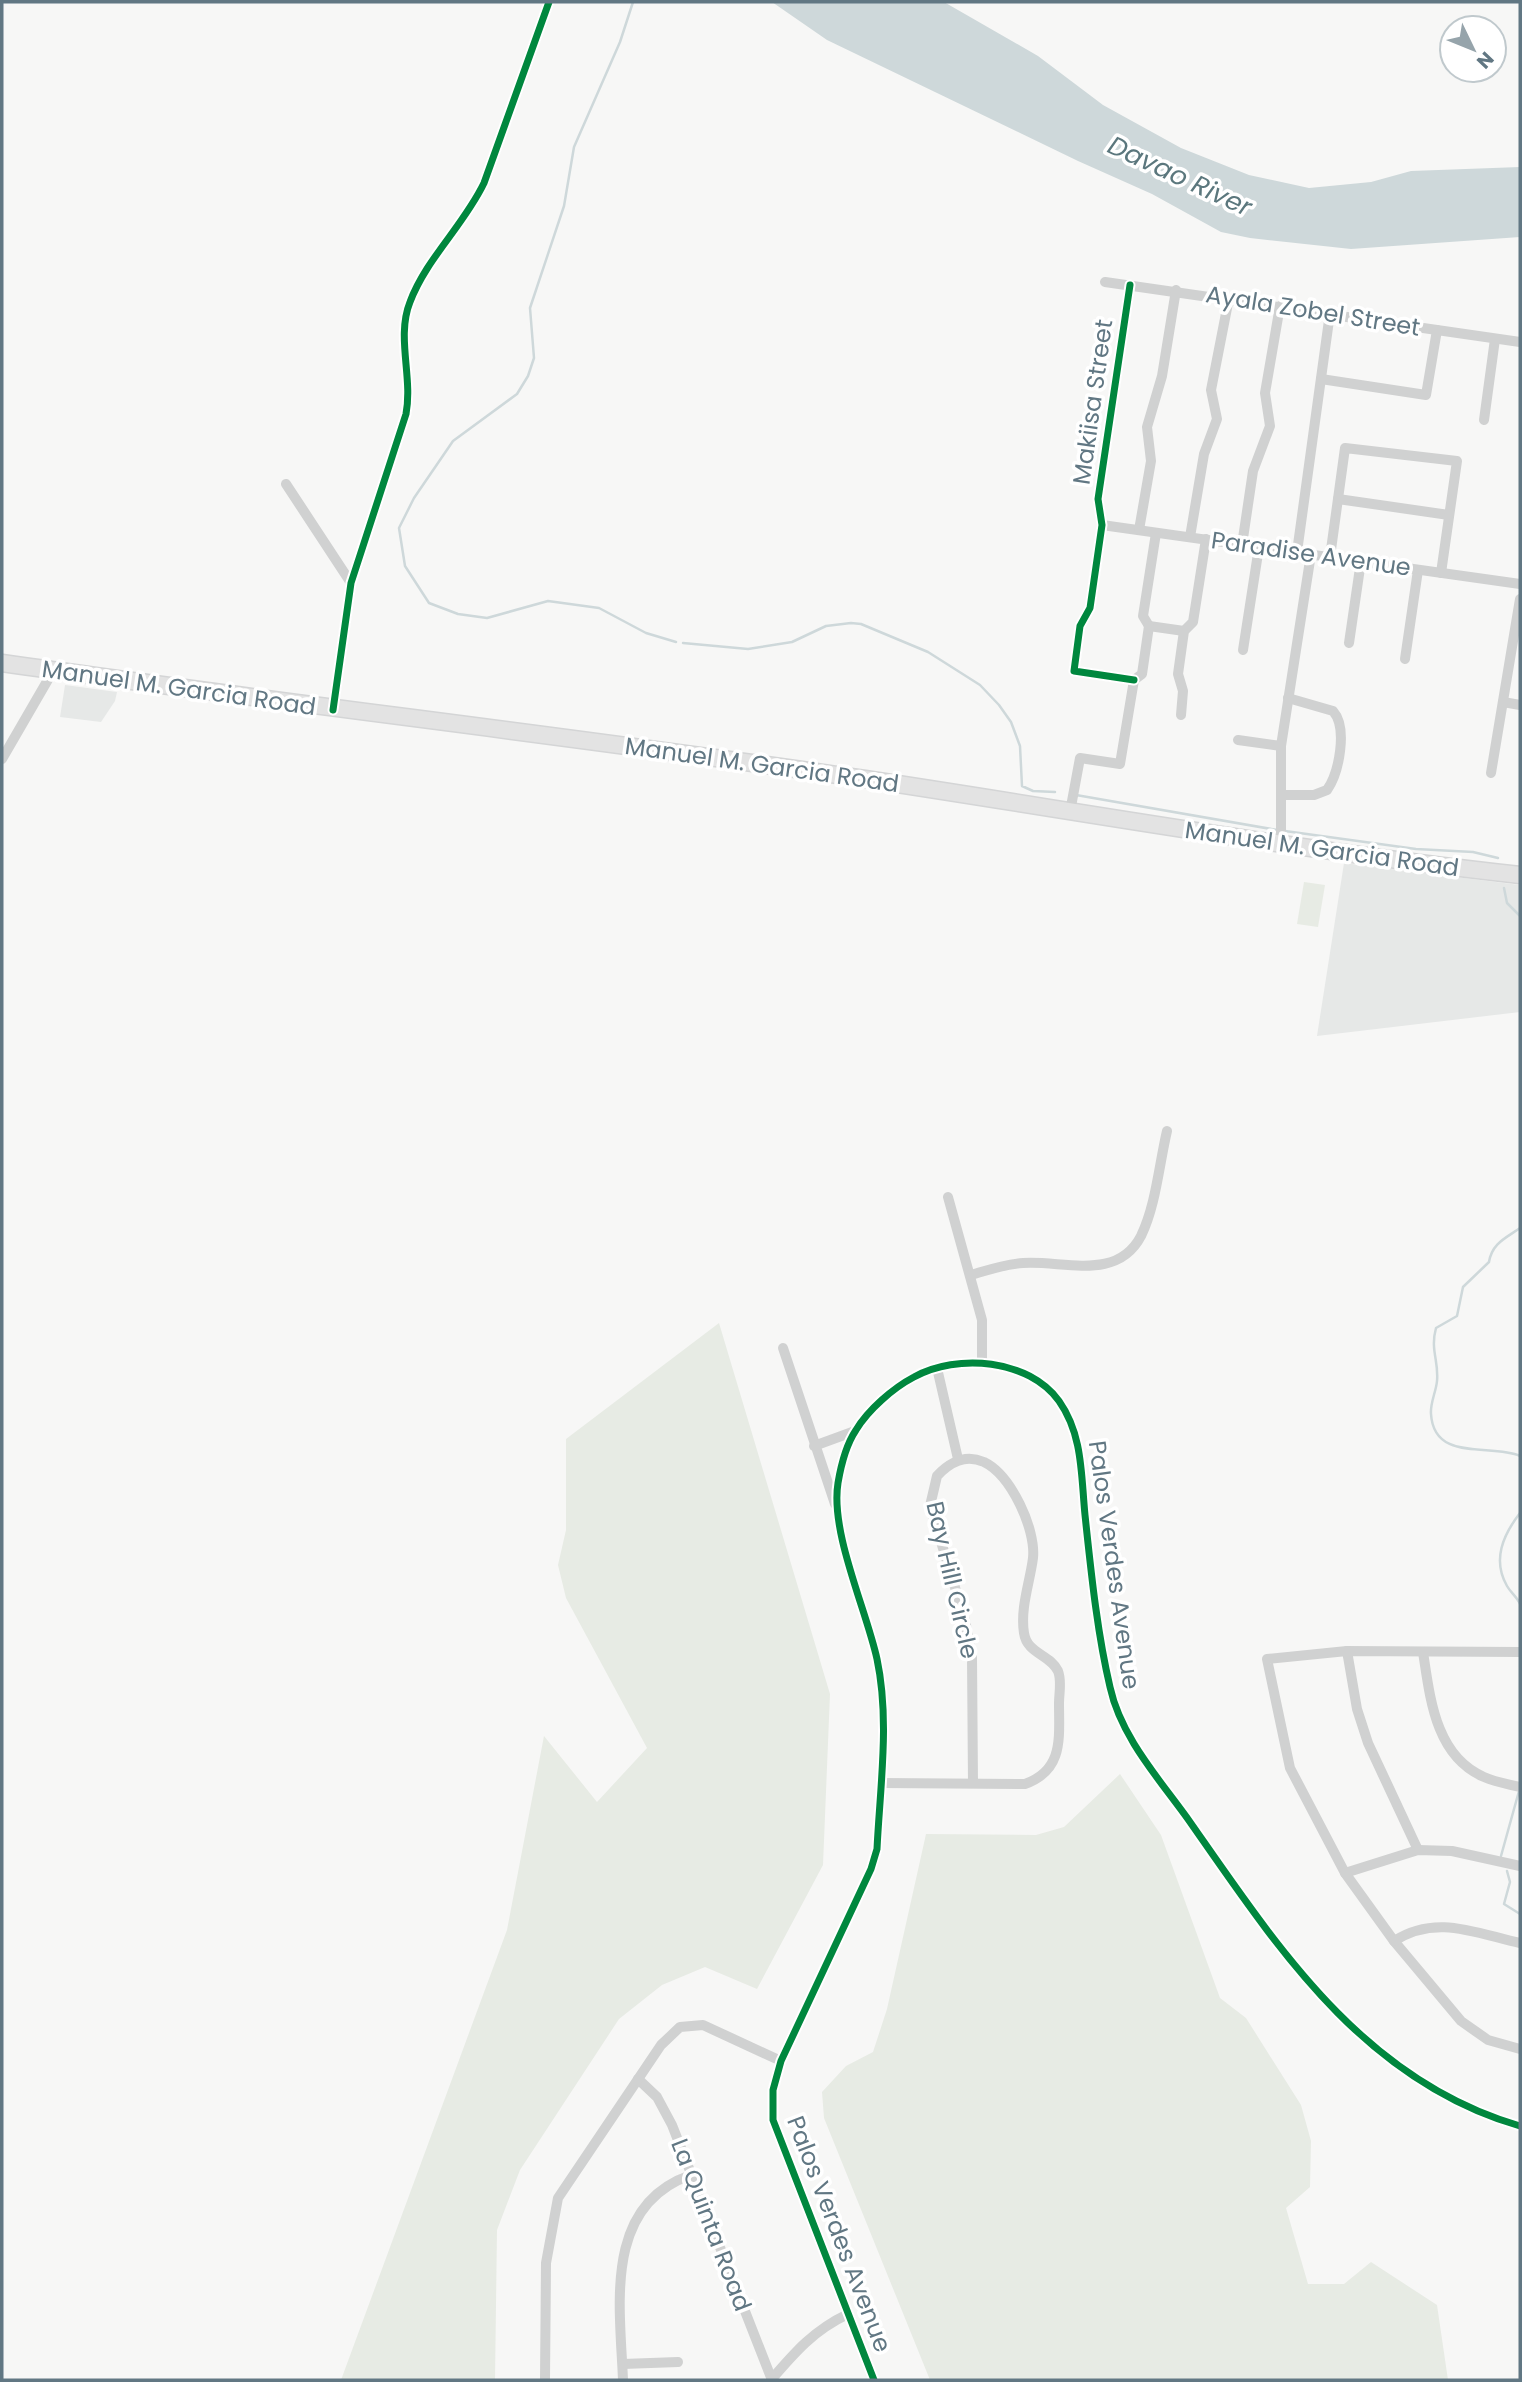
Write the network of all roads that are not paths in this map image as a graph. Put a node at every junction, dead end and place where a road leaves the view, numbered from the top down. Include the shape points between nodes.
1 (549, 2) edge
2 (1105, 282) dead end
3 (1130, 285) junction
4 (1176, 290) junction
5 (1228, 298) junction
6 (1280, 306) junction
7 (1329, 313) junction
8 (1437, 330) junction
9 (1495, 339) junction
10 (1520, 342) edge
11 (1321, 379) junction
12 (1484, 420) dead end
13 (286, 484) dead end
14 (1338, 499) junction
15 (1450, 515) junction
16 (1102, 525) junction
17 (1139, 530) junction
18 (1156, 533) junction
19 (1190, 537) junction
20 (1206, 540) junction
21 (1242, 545) junction
22 (1259, 547) junction
23 (1297, 552) junction
24 (1311, 554) junction
25 (1329, 557) junction
26 (1361, 561) junction
27 (1418, 570) junction
28 (1441, 573) junction
29 (351, 583) junction
30 (1520, 584) edge
31 (1520, 599) edge
32 (1149, 626) junction
33 (1184, 631) junction
34 (1349, 643) dead end
35 (1517, 643) edge
36 (1243, 650) dead end
37 (1405, 659) dead end
38 (2, 663) edge
39 (53, 671) junction
40 (1134, 680) junction
41 (1288, 698) junction
42 (1503, 702) junction
43 (1520, 705) edge
44 (332, 710) junction
45 (1181, 715) dead end
46 (1238, 740) dead end
47 (1281, 746) junction
48 (2, 759) edge
49 (1491, 773) dead end
50 (1282, 795) junction
51 (1070, 812) junction
52 (1281, 843) junction
53 (1520, 875) edge
54 (1167, 1131) dead end
55 (948, 1197) dead end
56 (971, 1275) junction
57 (783, 1348) dead end
58 (982, 1364) junction
59 (937, 1368) junction
60 (855, 1431) junction
61 (814, 1446) junction
62 (958, 1460) junction
63 (837, 1511) junction
64 (1347, 1651) junction
65 (1423, 1652) junction
66 (1520, 1652) edge
67 (881, 1783) junction
68 (973, 1783) junction
69 (1520, 1787) edge
70 (1418, 1850) junction
71 (1520, 1866) edge
72 (1345, 1873) junction
73 (1394, 1941) junction
74 (1520, 1943) edge
75 (1520, 2049) edge
76 (780, 2062) junction
77 (638, 2079) junction
78 (1520, 2126) edge
79 (691, 2175) junction
80 (848, 2314) junction
81 (678, 2362) dead end
82 (623, 2364) junction
83 (545, 2380) edge
84 (624, 2380) edge
85 (771, 2380) edge
86 (874, 2380) edge

1 - 29 street via 484,183 409,302 406,414
2 - 3 street, Ayala Zobel Street
3 - 4 street, Ayala Zobel Street
3 - 16 street, Makiisa Street via 1098,499
4 - 5 street, Ayala Zobel Street
4 - 17 street via 1162,376 1147,427 1151,461
5 - 6 street, Ayala Zobel Street
5 - 19 street via 1211,390 1217,419 1204,454
6 - 7 street, Ayala Zobel Street
6 - 21 street via 1265,393 1270,426 1253,471
7 - 8 street, Ayala Zobel Street
7 - 11 street
8 - 9 street, Ayala Zobel Street
8 - 11 street via 1426,395
9 - 10 street, Ayala Zobel Street
9 - 12 street
11 - 23 street
13 - 29 street
14 - 15 street
14 - 15 street via 1345,448 1457,461
14 - 25 street
15 - 28 street
16 - 17 street, Paradise Avenue
16 - 40 street, Makiisa Street via 1090,608 1079,630 1074,671
17 - 18 street, Paradise Avenue
18 - 19 street, Paradise Avenue
18 - 32 street via 1143,616
19 - 20 street, Paradise Avenue
20 - 21 street, Paradise Avenue
20 - 33 street via 1193,622
21 - 22 street, Paradise Avenue
22 - 23 street, Paradise Avenue
22 - 36 street
23 - 24 street, Paradise Avenue
24 - 25 street, Paradise Avenue
24 - 41 street
25 - 26 street, Paradise Avenue
26 - 27 street, Paradise Avenue
26 - 34 street
27 - 28 street, Paradise Avenue
27 - 37 street
28 - 30 street, Paradise Avenue
29 - 44 street
31 - 35 street
32 - 33 street
32 - 40 street via 1142,674
33 - 45 street via 1178,674 1183,691
35 - 42 street
38 - 39 main road, Manuel M. Garcia Road
39 - 44 main road, Manuel M. Garcia Road
39 - 48 street
40 - 51 street via 1120,764 1080,758
41 - 47 street
41 - 50 street via 1332,711 1340,724 1340,739 1327,790 1314,795
42 - 43 street
42 - 49 street
44 - 51 main road, Manuel M. Garcia Road via 671,752
46 - 47 street
47 - 50 street
50 - 52 street
51 - 52 main road, Manuel M. Garcia Road
52 - 53 main road, Manuel M. Garcia Road
54 - 56 street via 1149,1213 1131,1249 1101,1266 1024,1262
55 - 56 street
56 - 58 street via 982,1320
57 - 61 street
58 - 59 street, Palos Verdes Avenue
58 - 78 street, Palos Verdes Avenue via 1031,1377 1056,1396 1066,1412 1080,1453 1085,1517 1110,1688 1118,1714 1218,1863 1288,1960 1390,2061 1467,2107
59 - 60 street, Palos Verdes Avenue via 890,1394
59 - 62 street
60 - 61 street
60 - 63 street, Palos Verdes Avenue via 840,1475
61 - 63 street
62 - 68 street, Bay Hill Circle via 937,1476 930,1506 969,1637
62 - 68 street via 987,1464 1013,1488 1033,1547 1025,1605 1026,1639 1028,1647 1057,1669 1060,1678 1058,1745 1042,1778 1016,1784
63 - 67 street, Palos Verdes Avenue via 881,1686
64 - 65 street
64 - 70 street via 1368,1743
64 - 72 street via 1267,1659 1290,1768
65 - 66 street
65 - 69 street via 1432,1705 1446,1742 1470,1770
67 - 68 street
67 - 76 street, Palos Verdes Avenue via 877,1849 871,1869
70 - 71 street via 1452,1851
70 - 72 street
72 - 73 street
73 - 74 street via 1412,1930 1435,1926
73 - 75 street via 1461,2021 1488,2040
76 - 77 street via 703,2025 691,2025 680,2027 661,2045
76 - 80 street, Palos Verdes Avenue via 773,2090 773,2120
77 - 79 street, La Quinta Road via 666,2110
77 - 83 street via 558,2198 546,2263
79 - 82 street via 656,2193 629,2234 620,2286
79 - 85 street, La Quinta Road
80 - 85 street via 804,2341
80 - 86 street, Palos Verdes Avenue
81 - 82 street
82 - 84 street

